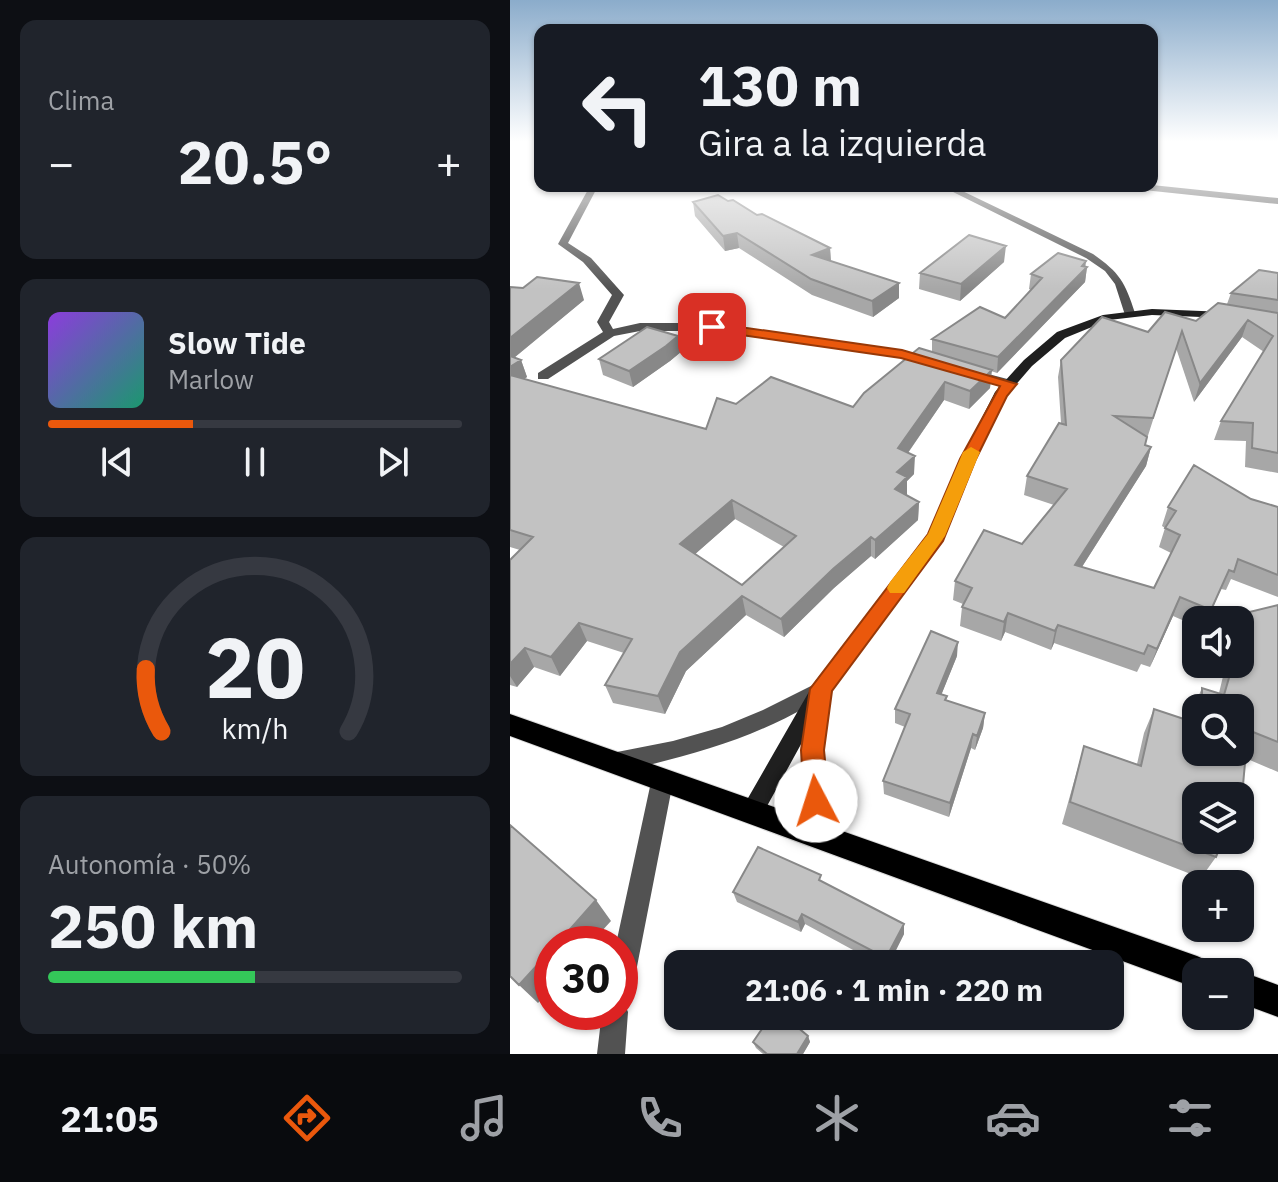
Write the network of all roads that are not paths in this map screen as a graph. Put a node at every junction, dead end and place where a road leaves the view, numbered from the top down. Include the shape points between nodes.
1 (1174, 190) edge
2 (591, 192) edge
3 (954, 192) edge
4 (1278, 201) edge
5 (1129, 313) junction
6 (1238, 316) edge
7 (610, 333) junction
8 (948, 367) edge
9 (964, 372) edge
10 (543, 376) dead end
11 (1010, 384) junction
12 (821, 689) junction
13 (510, 725) edge
14 (610, 764) junction
15 (662, 782) junction
16 (752, 812) junction
17 (833, 841) junction
18 (632, 926) edge
19 (1182, 967) edge
20 (1254, 992) edge
21 (1278, 1001) edge
22 (613, 1030) edge
23 (611, 1054) edge

1 - 4 street
2 - 7 street via 563,244 587,260 618,295 603,322
3 - 5 street via 1080,249 1119,281
5 - 6 main road
5 - 11 main road via 1061,335
7 - 8 street via 640,327 712,327 902,354
7 - 10 street
9 - 11 street
11 - 12 main road via 968,459 936,536
12 - 14 street via 719,739
12 - 16 main road
12 - 17 street via 813,777 816,801
13 - 14 main road
14 - 15 main road
15 - 16 main road
15 - 18 street
16 - 17 main road
17 - 19 main road
20 - 21 main road
22 - 23 street

